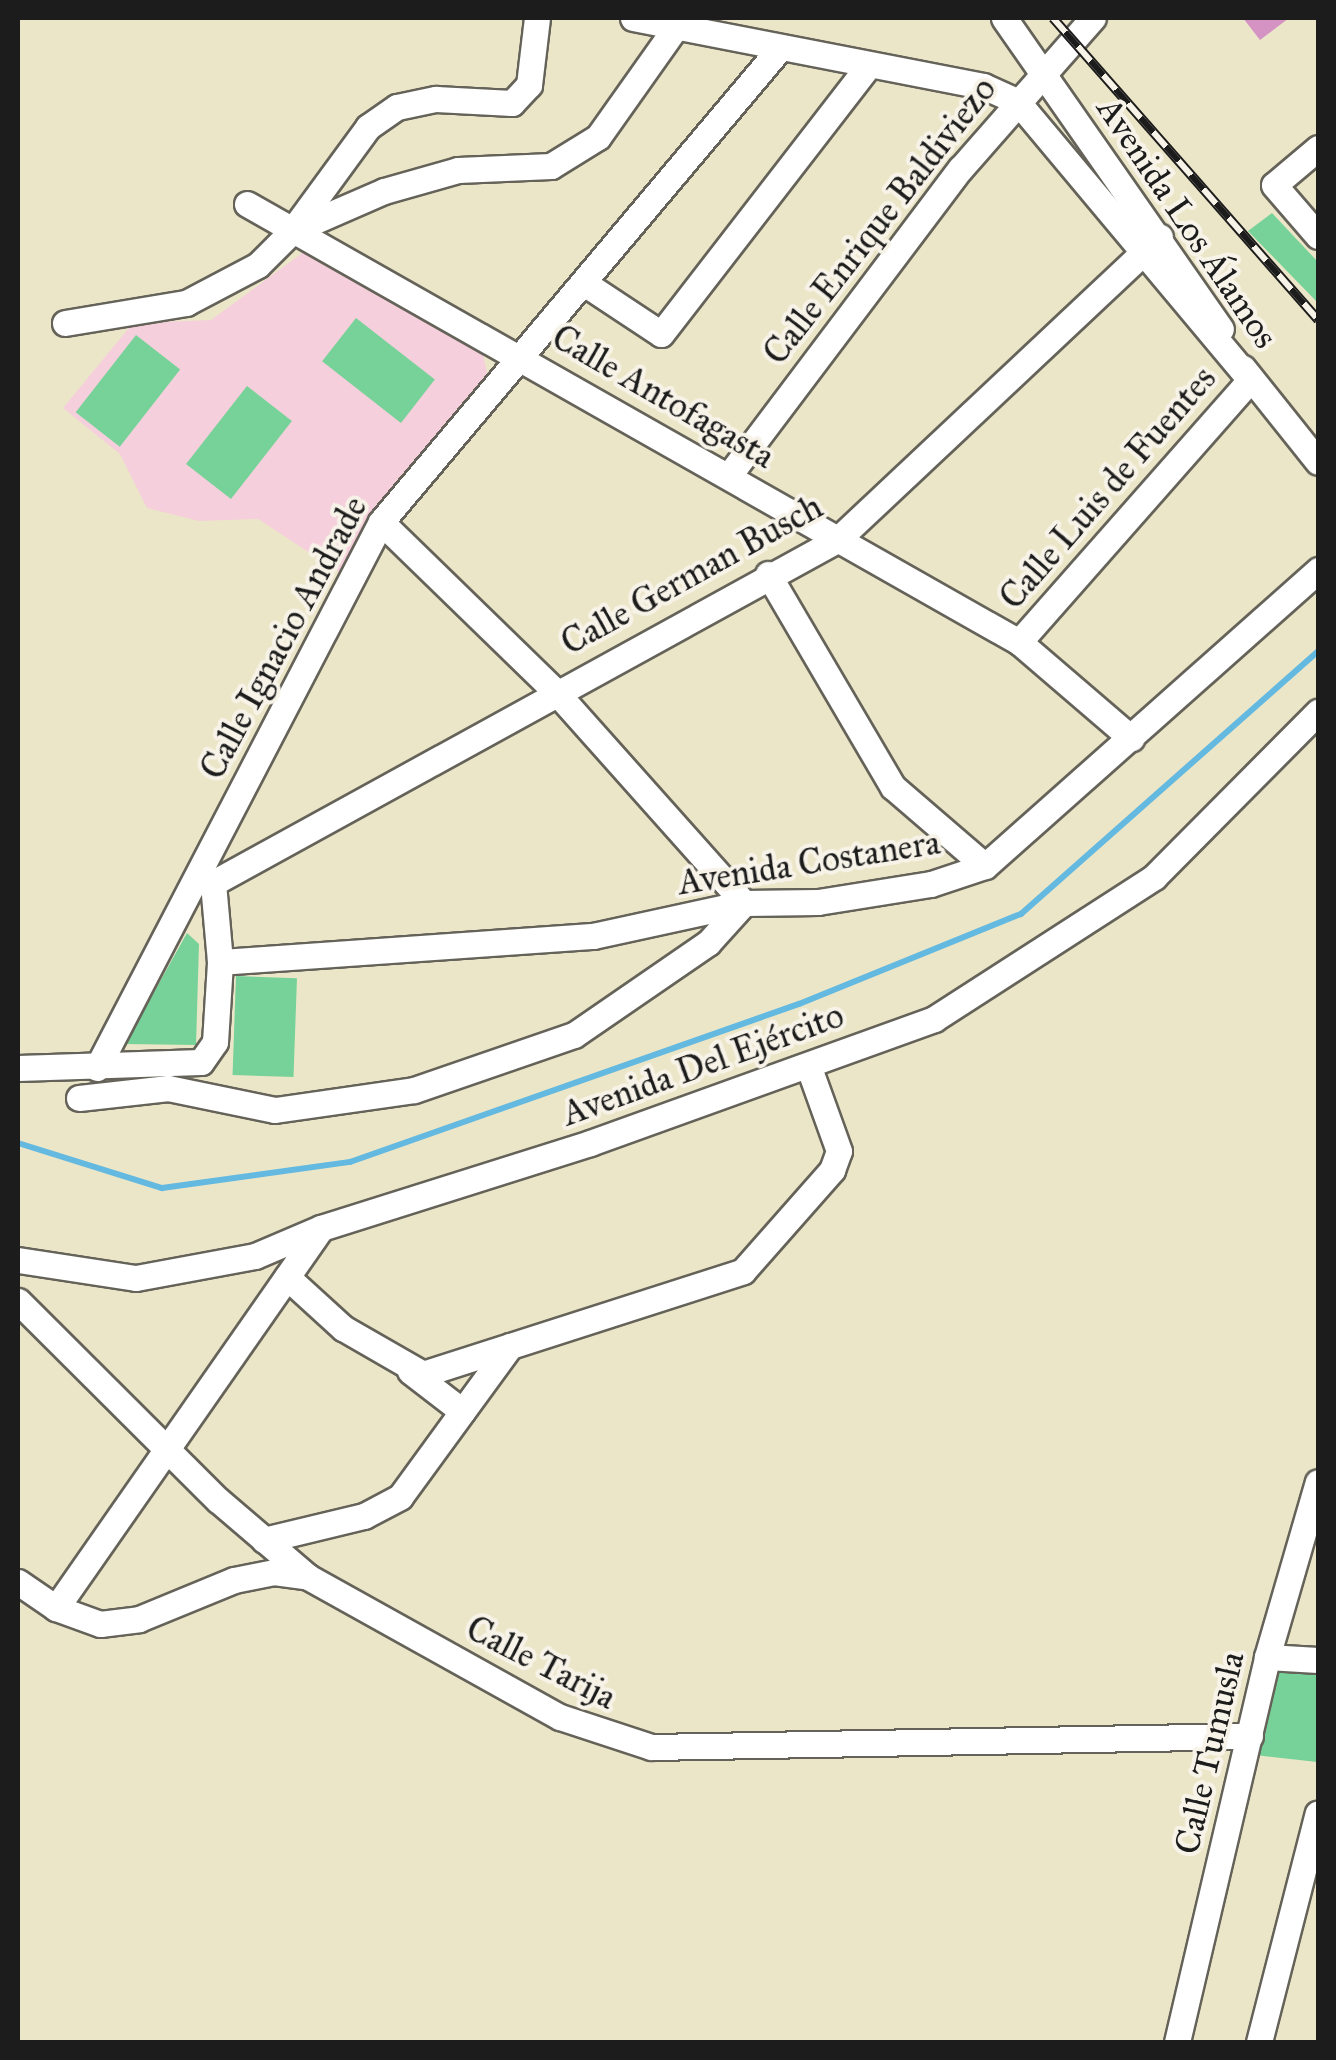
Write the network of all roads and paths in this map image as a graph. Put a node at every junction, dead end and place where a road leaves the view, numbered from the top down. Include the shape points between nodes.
1 (537, 18) edge
2 (633, 18) edge
3 (1004, 18) edge
4 (1093, 18) edge
5 (676, 27) junction
6 (780, 48) junction
7 (869, 65) junction
8 (1042, 74) junction
9 (1018, 101) junction
10 (1318, 148) edge
11 (247, 204) dead end
12 (292, 231) junction
13 (1318, 236) edge
14 (1151, 245) junction
15 (584, 284) junction
16 (65, 323) dead end
17 (521, 356) junction
18 (1250, 380) junction
19 (1318, 462) edge
20 (730, 474) junction
21 (381, 522) junction
22 (836, 540) junction
23 (1318, 570) edge
24 (768, 574) junction
25 (1019, 642) junction
26 (556, 692) junction
27 (1318, 712) edge
28 (1131, 738) junction
29 (985, 866) junction
30 (205, 879) junction
31 (744, 903) junction
32 (220, 962) junction
33 (808, 1065) junction
34 (18, 1068) edge
35 (96, 1068) junction
36 (79, 1098) dead end
37 (321, 1228) junction
38 (18, 1260) edge
39 (288, 1277) junction
40 (18, 1300) edge
41 (510, 1346) junction
42 (410, 1371) junction
43 (462, 1411) junction
44 (171, 1450) junction
45 (1318, 1482) edge
46 (264, 1540) junction
47 (308, 1577) junction
48 (18, 1582) edge
49 (56, 1608) junction
50 (1268, 1657) junction
51 (1318, 1660) edge
52 (1250, 1736) junction
53 (1318, 1813) edge
54 (1176, 2042) edge
55 (1259, 2042) edge

1 - 12 street via 530,85 512,103 436,99 397,107 368,127
2 - 5 street
3 - 8 street, Avenida Los Álamos
4 - 8 street, Calle Enrique Baldiviezo
5 - 6 street
5 - 12 street via 598,137 551,166 458,170 384,191
6 - 7 street
6 - 15 street, Calle Ignacio Andrade
7 - 9 street via 982,86
7 - 15 street via 661,334
8 - 9 street, Calle Enrique Baldiviezo
8 - 14 street, Avenida Los Álamos
9 - 14 street
9 - 20 street, Calle Enrique Baldiviezo
10 - 13 street via 1274,186
11 - 12 street, Calle Antofagasta
12 - 16 street via 258,265 186,303
12 - 17 street, Calle Antofagasta
14 - 18 street, Avenida Los Álamos
14 - 22 street, Calle German Busch
15 - 17 street, Calle Ignacio Andrade
17 - 20 street, Calle Antofagasta
17 - 21 street, Calle Ignacio Andrade
18 - 19 street, Avenida Los Álamos
18 - 25 street, Calle Luis de Fuentes
20 - 22 street, Calle Antofagasta
21 - 26 street
21 - 30 street, Calle Ignacio Andrade
22 - 24 street, Calle German Busch
22 - 25 street, Calle Antofagasta
23 - 28 street, Avenida Costanera
24 - 26 street, Calle German Busch
24 - 29 street via 893,787
25 - 28 street, Calle Antofagasta
26 - 30 street, Calle German Busch
26 - 31 street
27 - 33 street, Avenida Del Ejército via 1154,877 934,1019
28 - 29 street, Avenida Costanera
29 - 31 street, Avenida Costanera via 930,884 818,902
30 - 32 street
30 - 35 street, Calle Ignacio Andrade
31 - 32 street, Avenida Costanera via 593,936
31 - 36 street via 708,943 574,1035 414,1090 275,1110 168,1088
32 - 35 street via 215,1042 201,1062
33 - 37 street, Avenida Del Ejército
33 - 41 street via 839,1152 763,1256 744,1270
34 - 35 street
37 - 38 street, Avenida Del Ejército via 254,1256 136,1278
37 - 39 street
39 - 42 street via 343,1328
39 - 44 street
40 - 44 street
41 - 42 street via 423,1374
41 - 43 street
42 - 43 street
43 - 46 street via 400,1497 364,1516
44 - 46 street
44 - 49 street
45 - 50 street, Calle Tumusla
46 - 47 street
47 - 49 street, Calle Tarija via 274,1572 234,1580 139,1619 100,1624
47 - 52 street, Calle Tarija via 560,1716 650,1747
48 - 49 street, Calle Tarija
50 - 51 street
50 - 52 street, Calle Tumusla
52 - 54 street, Calle Tumusla
53 - 55 street

